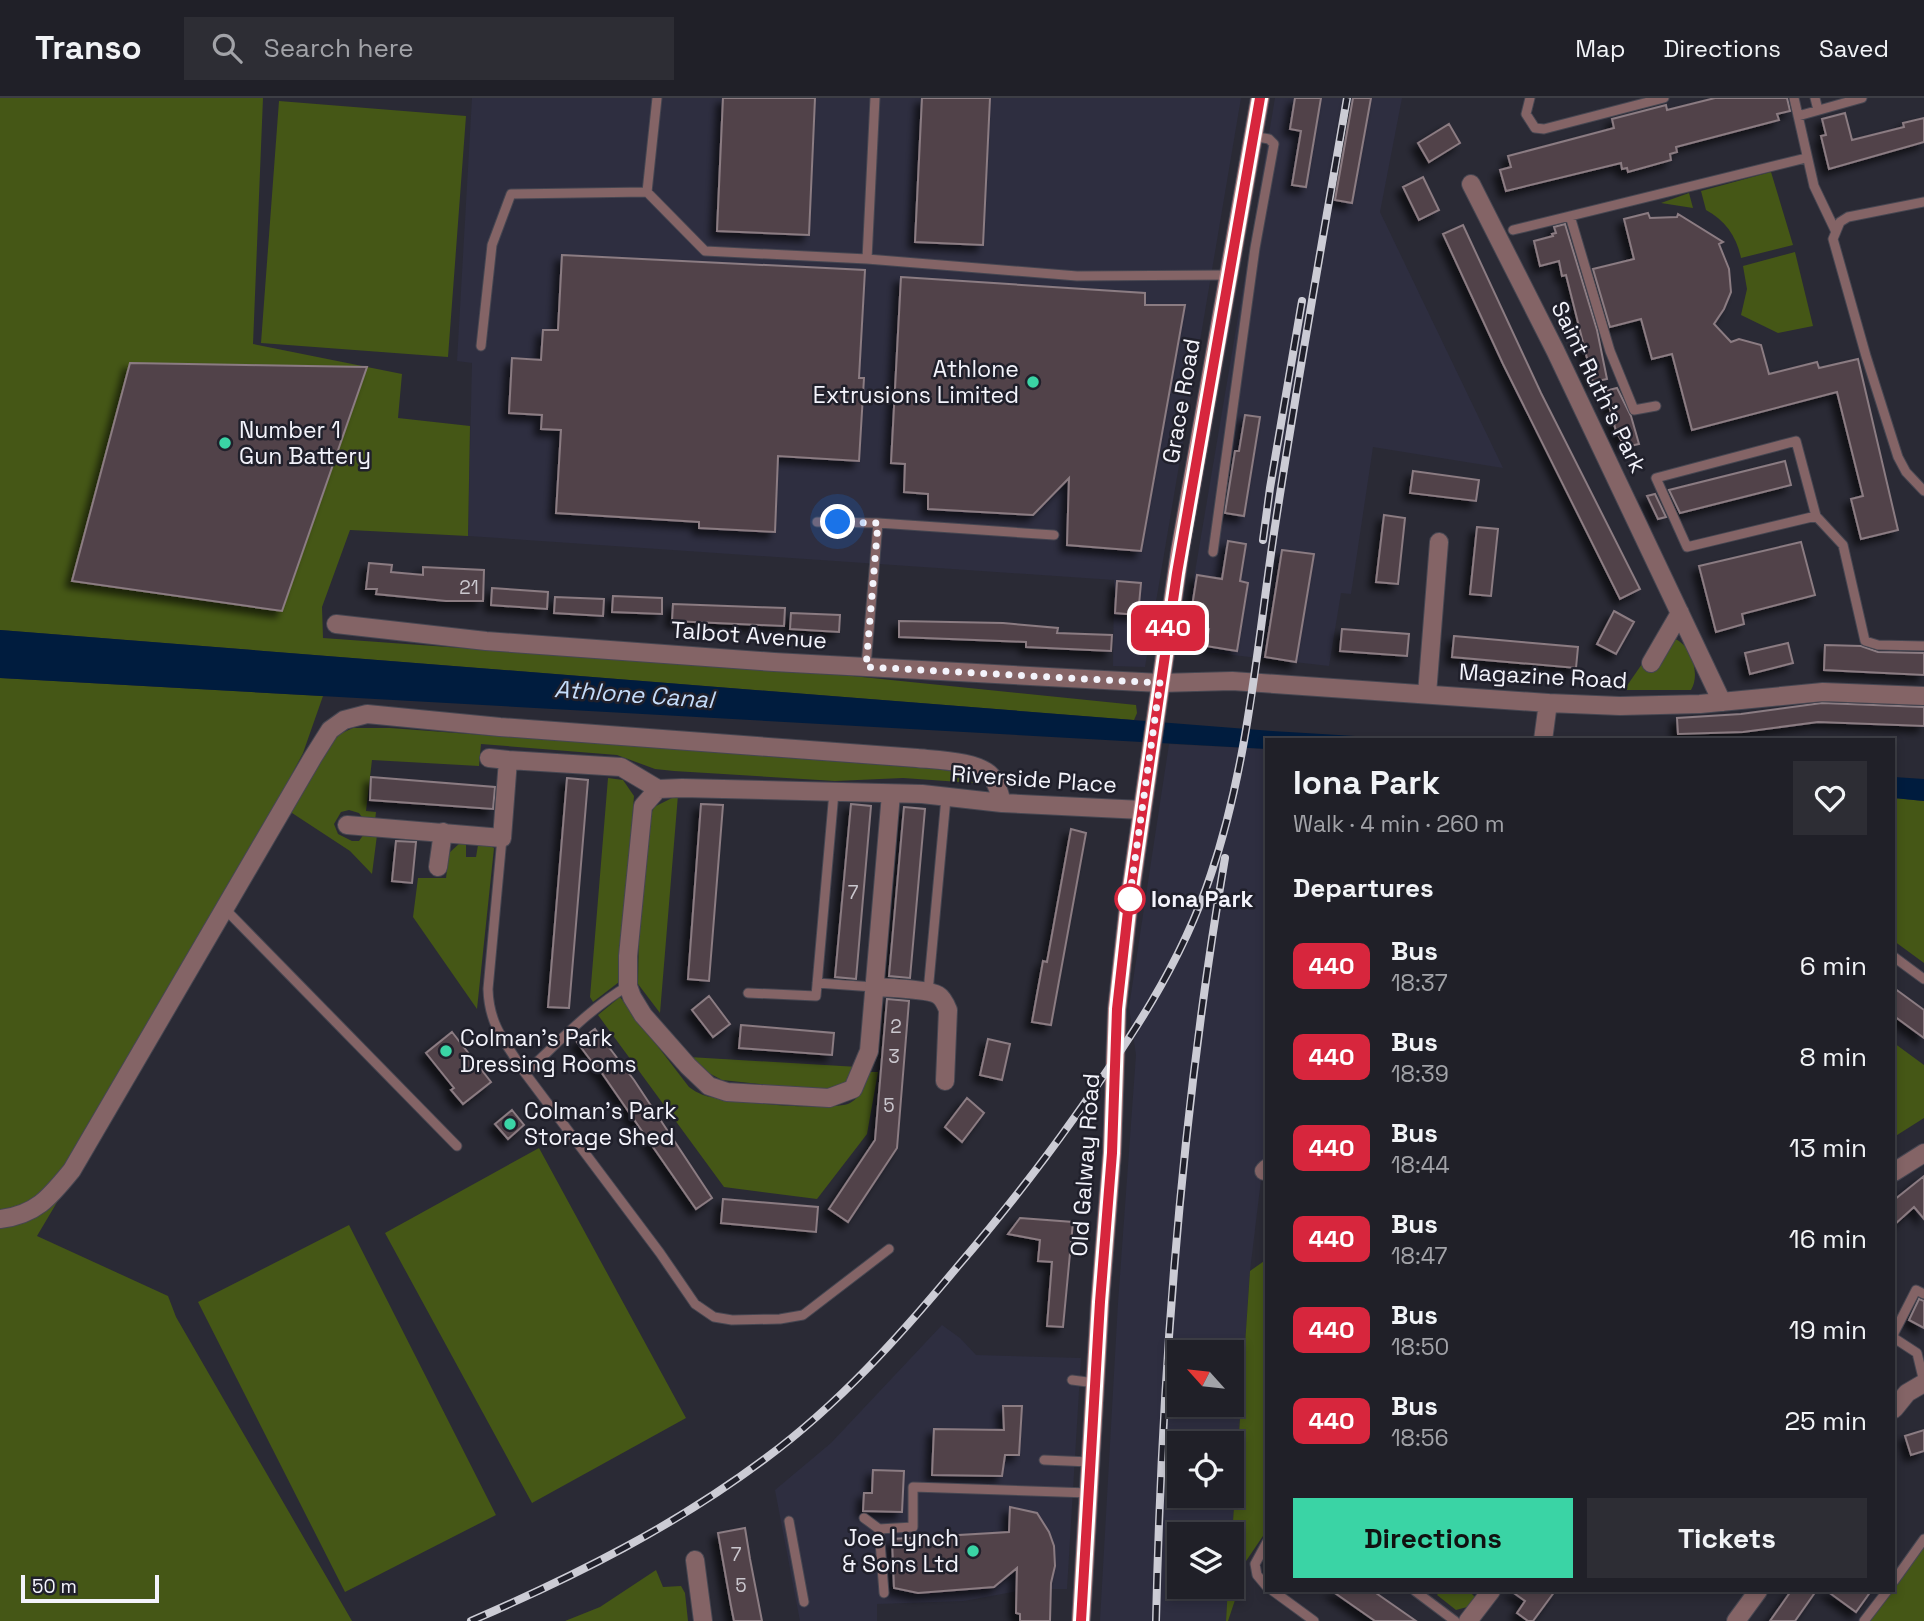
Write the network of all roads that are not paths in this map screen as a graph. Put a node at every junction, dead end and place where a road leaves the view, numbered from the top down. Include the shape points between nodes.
1 (657, 98) edge
2 (875, 98) edge
3 (1260, 98) edge
4 (1530, 98) edge
5 (1664, 98) edge
6 (1794, 98) edge
7 (1815, 98) edge
8 (1862, 98) edge
9 (1818, 110) junction
10 (1798, 116) junction
11 (1252, 136) junction
12 (1806, 158) junction
13 (1471, 184) dead end
14 (647, 192) junction
15 (1924, 202) edge
16 (1570, 216) junction
17 (1513, 230) dead end
18 (1835, 230) junction
19 (867, 259) junction
20 (1227, 275) junction
21 (481, 346) dead end
22 (1656, 406) dead end
23 (1924, 491) edge
24 (1816, 516) junction
25 (817, 522) dead end
26 (878, 523) junction
27 (1054, 535) dead end
28 (1439, 542) dead end
29 (1213, 551) dead end
30 (1680, 612) junction
31 (336, 624) dead end
32 (1924, 646) edge
33 (1651, 663) dead end
34 (866, 667) junction
35 (1160, 683) junction
36 (1427, 694) junction
37 (1924, 696) edge
38 (1722, 702) junction
39 (1548, 703) junction
40 (1156, 713) joint
41 (1543, 738) edge
42 (489, 758) dead end
43 (508, 760) junction
44 (658, 789) junction
45 (834, 792) junction
46 (891, 794) junction
47 (946, 797) junction
48 (1002, 803) junction
49 (1142, 810) junction
50 (347, 825) dead end
51 (443, 832) junction
52 (502, 838) junction
53 (438, 867) dead end
54 (225, 909) junction
55 (1895, 958) edge
56 (1924, 979) edge
57 (817, 983) junction
58 (628, 986) junction
59 (874, 987) junction
60 (928, 992) junction
61 (748, 993) dead end
62 (526, 1073) junction
63 (945, 1081) dead end
64 (457, 1146) dead end
65 (1924, 1153) edge
66 (1895, 1171) edge
67 (0, 1219) edge
68 (889, 1249) dead end
69 (1924, 1294) edge
70 (1895, 1331) edge
71 (1895, 1338) edge
72 (1072, 1380) dead end
73 (1095, 1382) junction
74 (1924, 1383) edge
75 (1895, 1408) edge
76 (1044, 1460) dead end
77 (1090, 1462) junction
78 (1088, 1493) junction
79 (864, 1518) dead end
80 (789, 1521) dead end
81 (879, 1529) junction
82 (1924, 1539) edge
83 (1265, 1546) edge
84 (695, 1560) dead end
85 (1895, 1580) edge
86 (1265, 1585) edge
87 (1274, 1592) edge
88 (1416, 1592) edge
89 (1490, 1592) edge
90 (1757, 1592) edge
91 (1886, 1592) edge
92 (884, 1593) dead end
93 (804, 1602) dead end
94 (703, 1621) edge
95 (1081, 1621) edge
96 (1314, 1621) edge
97 (1455, 1621) edge
98 (1468, 1621) edge
99 (1736, 1621) edge
100 (1864, 1621) edge

1 - 14 lane
2 - 19 lane
3 - 11 main road, Grace Road
4 - 5 lane via 1526,114 1535,128 1544,129
6 - 10 lane
7 - 9 lane
8 - 9 lane
9 - 10 lane
10 - 12 lane
11 - 20 main road, Grace Road
11 - 29 lane via 1274,144
12 - 16 lane
12 - 18 lane
13 - 30 street, Saint Ruth's Park
14 - 19 lane via 705,251
14 - 21 lane via 510,194 492,245
15 - 18 lane via 1848,217
16 - 17 lane
16 - 22 lane via 1610,351 1634,410
18 - 23 lane via 1834,249 1898,457
19 - 20 lane via 1077,276
20 - 35 main road, Grace Road
24 - 24 lane via 1687,547 1656,478 1796,441
24 - 32 lane via 1843,545 1865,641
25 - 26 lane
26 - 27 lane
26 - 34 lane
28 - 36 street
30 - 33 street
30 - 38 street, Saint Ruth's Park
31 - 34 street, Talbot Avenue via 486,641
34 - 35 street, Talbot Avenue
35 - 36 street, Magazine Road via 1231,681
35 - 40 main road, Grace Road
36 - 39 street, Magazine Road
37 - 38 street, Magazine Road via 1823,692
38 - 39 street, Magazine Road
39 - 41 street
40 - 49 main road, Old Galway Road
42 - 43 street
43 - 44 street via 621,767
43 - 52 street
44 - 45 street
44 - 58 street via 643,806
45 - 46 street
45 - 57 lane
46 - 47 street, Riverside Place
46 - 59 street
47 - 48 street, Riverside Place
47 - 60 lane
48 - 49 street, Riverside Place
48 - 54 street via 992,776 966,764 368,714 344,720 330,730
49 - 73 main road, Old Galway Road via 1117,1009
50 - 51 street
51 - 52 street
51 - 53 street
52 - 62 lane via 489,1007 492,1021
54 - 64 lane
54 - 67 street via 72,1170 46,1201
55 - 56 lane
57 - 59 lane
57 - 61 lane via 816,996
58 - 59 street via 643,1015 709,1086 727,1092 829,1098 849,1093 857,1084 865,1063
58 - 62 lane
59 - 60 street
60 - 63 street via 939,995 948,1010
62 - 68 lane via 695,1304 714,1317 803,1315
65 - 66 street
69 - 70 lane via 1916,1290
71 - 74 lane via 1917,1353
72 - 73 lane
73 - 77 main road, Old Galway Road
74 - 75 street
76 - 77 lane
77 - 78 main road, Old Galway Road
78 - 81 lane via 912,1487 913,1527
78 - 95 main road, Old Galway Road
79 - 81 lane
80 - 93 lane
81 - 92 lane
82 - 85 lane
83 - 86 lane via 1255,1564
84 - 94 street
87 - 96 lane
88 - 97 lane
89 - 98 street
90 - 99 street
91 - 100 lane

